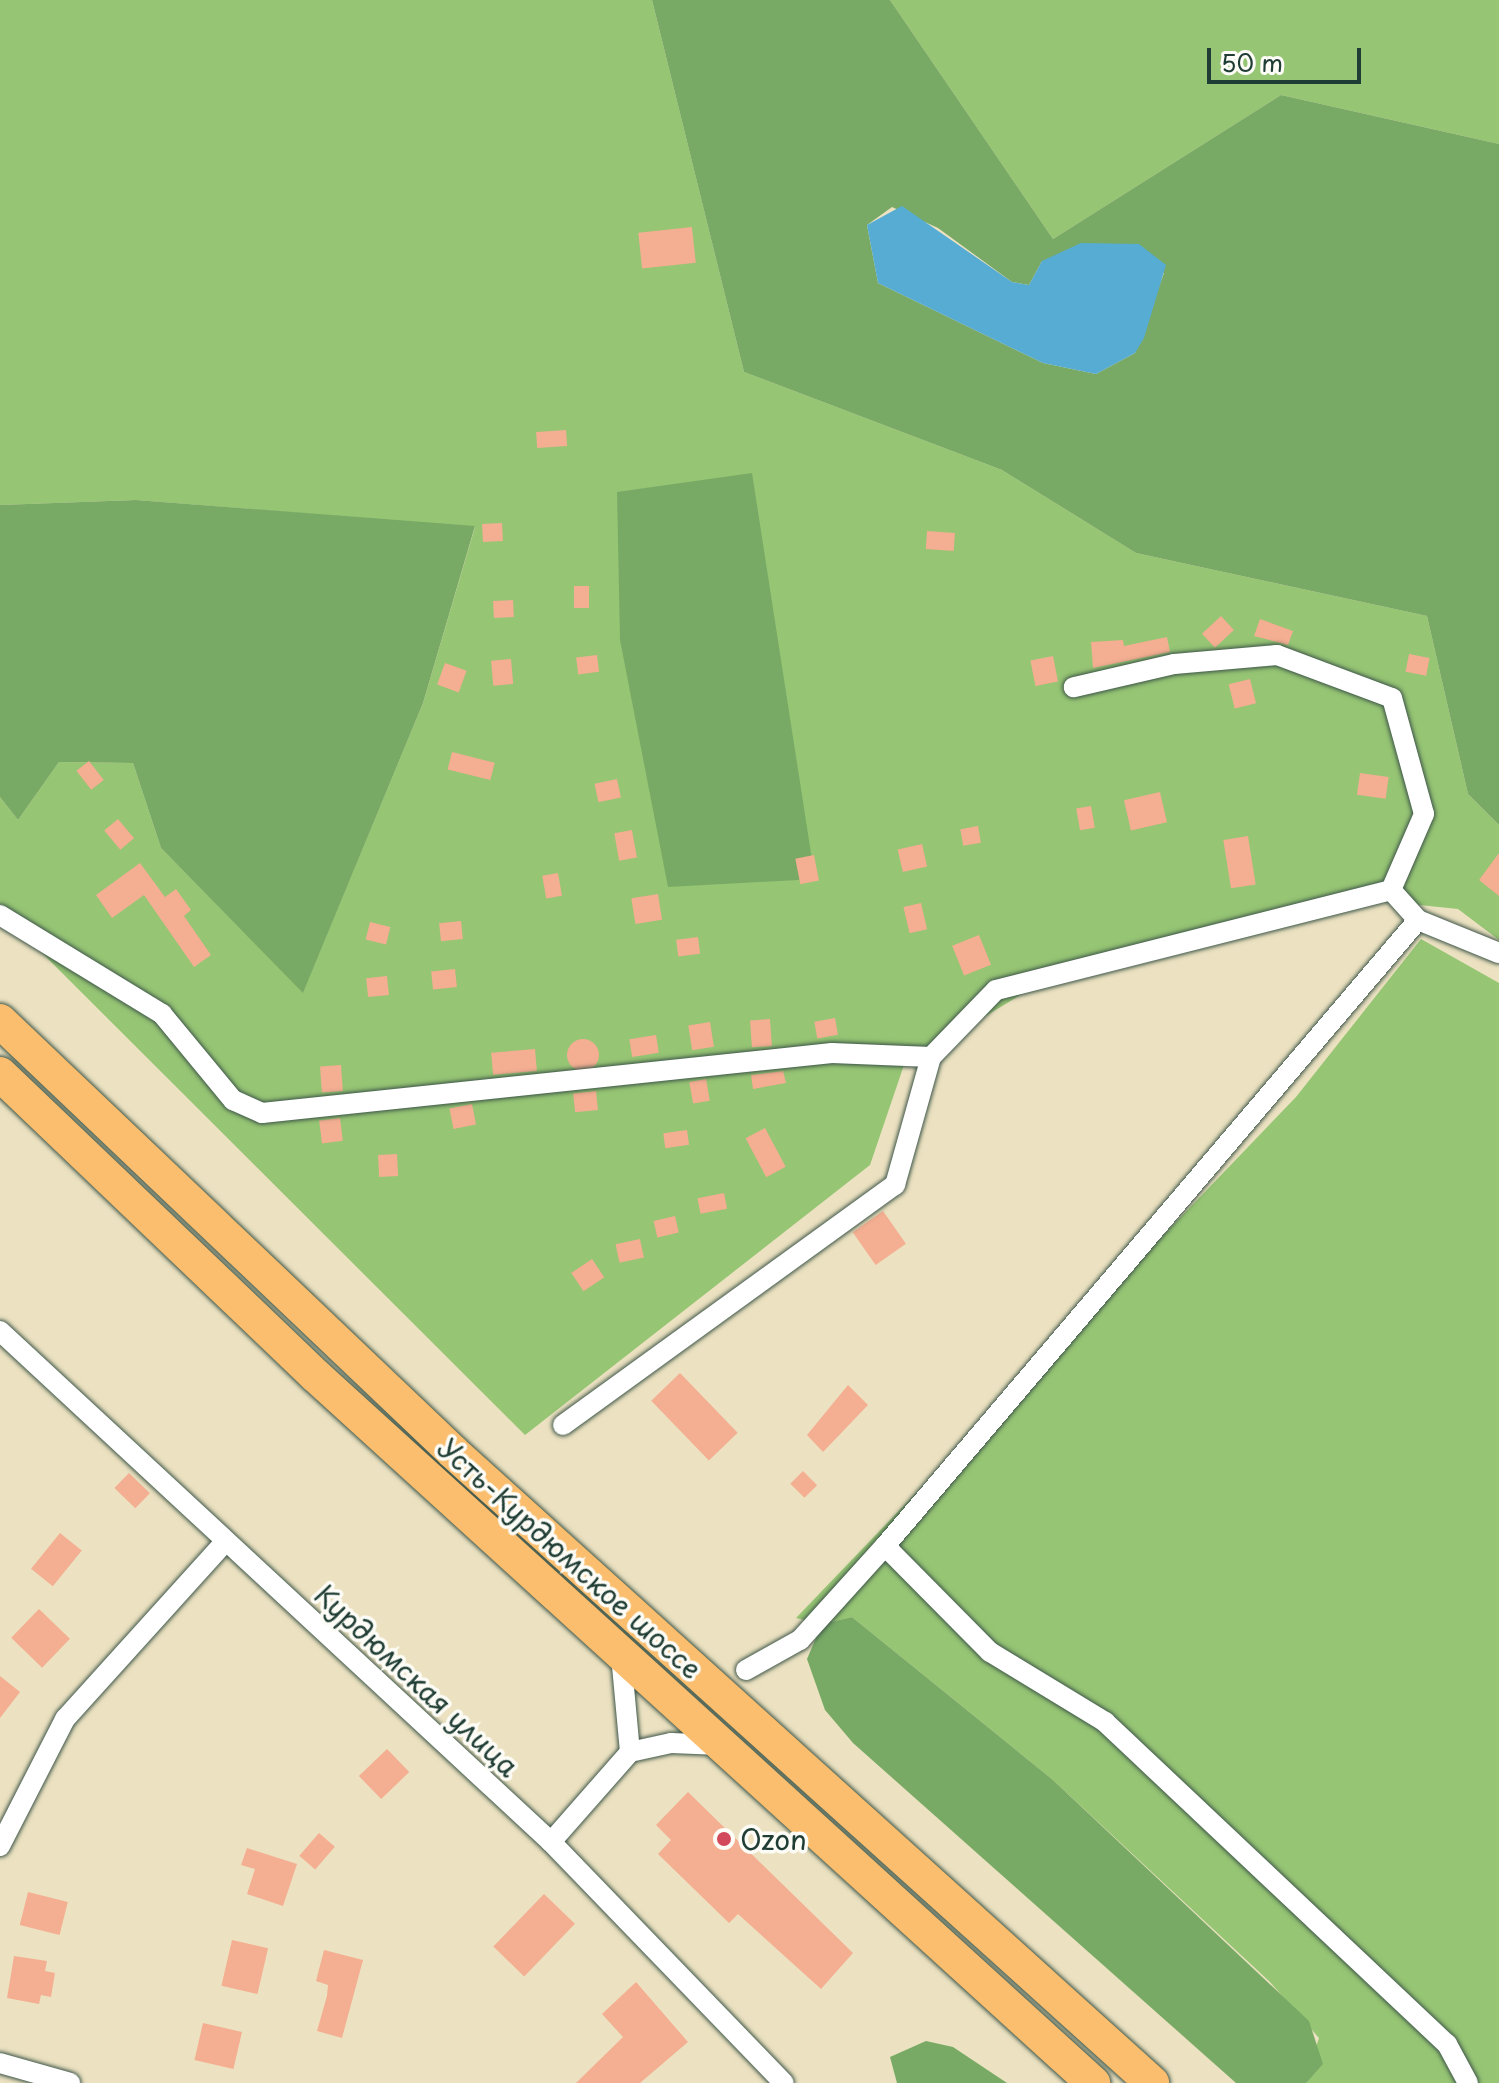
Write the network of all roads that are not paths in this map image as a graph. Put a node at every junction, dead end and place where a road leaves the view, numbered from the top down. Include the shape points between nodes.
1 (1074, 687) dead end
2 (1391, 890) junction
3 (0, 915) edge
4 (1418, 920) junction
5 (1499, 953) edge
6 (0, 1021) edge
7 (931, 1057) junction
8 (0, 1074) edge
9 (0, 1331) edge
10 (563, 1425) dead end
11 (226, 1541) junction
12 (885, 1546) junction
13 (620, 1651) junction
14 (746, 1670) dead end
15 (724, 1745) junction
16 (630, 1752) junction
17 (551, 1842) junction
18 (0, 1846) edge
19 (0, 2063) edge
20 (70, 2083) edge
21 (784, 2083) edge
22 (1093, 2083) edge
23 (1152, 2083) edge
24 (1468, 2083) edge

1 - 2 street via 1174,664 1277,655 1392,698 1424,814
2 - 4 street
2 - 7 street via 996,990
3 - 7 street via 162,1014 233,1100 262,1113 832,1053
4 - 5 street
4 - 12 street
6 - 23 main road, Усть-Курдюмское шоссе via 453,1452
7 - 10 street via 895,1185
8 - 13 main road, Усть-Курдюмское шоссе via 316,1376
9 - 11 street, Курдюмская улица
11 - 17 street, Курдюмская улица
11 - 18 street via 65,1719
12 - 14 street via 800,1640
12 - 24 street via 990,1652 1105,1722 1447,2044
13 - 15 main road, Усть-Курдюмское шоссе
13 - 16 street
15 - 16 street via 671,1743
15 - 22 main road, Усть-Курдюмское шоссе
16 - 17 street
17 - 21 street, Курдюмская улица
19 - 20 street

